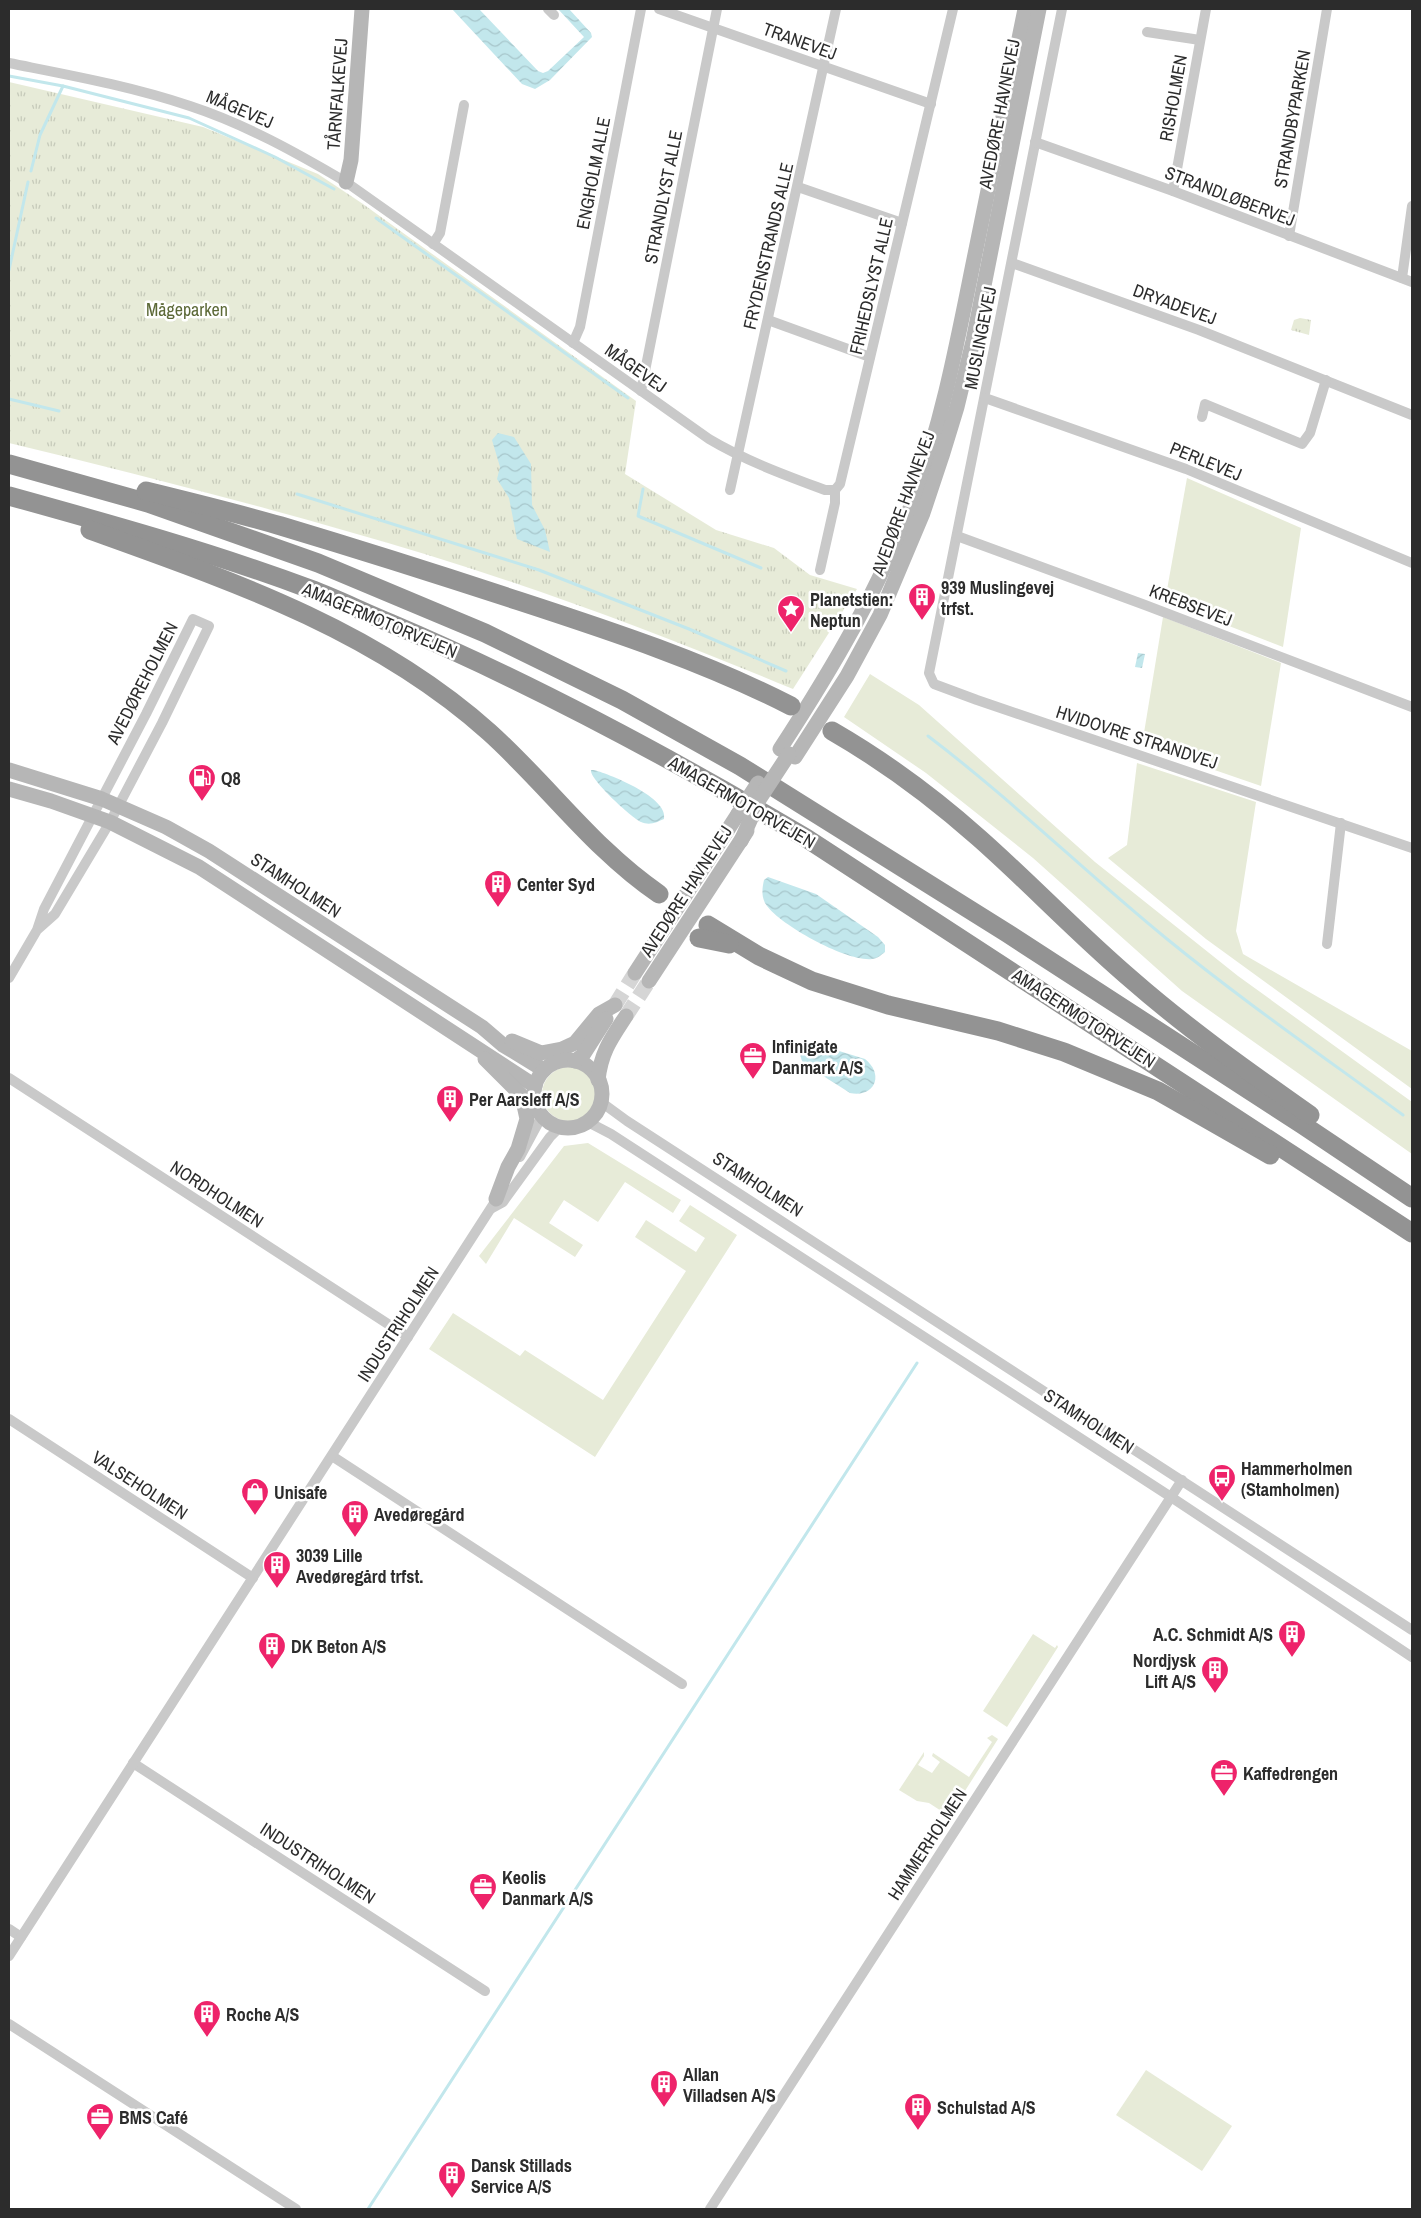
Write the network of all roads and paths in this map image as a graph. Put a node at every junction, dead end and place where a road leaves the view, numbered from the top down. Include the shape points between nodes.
1 (362, 9) edge
2 (641, 9) edge
3 (659, 9) edge
4 (717, 9) edge
5 (836, 9) edge
6 (953, 9) edge
7 (1024, 9) edge
8 (1039, 9) edge
9 (1062, 9) edge
10 (1206, 9) edge
11 (1327, 9) edge
12 (714, 27) junction
13 (1148, 32) dead end
14 (1200, 40) junction
15 (9, 63) edge
16 (823, 68) junction
17 (464, 104) dead end
18 (931, 104) junction
19 (1036, 142) junction
20 (346, 182) junction
21 (798, 187) junction
22 (1173, 191) junction
23 (1412, 206) edge
24 (902, 222) junction
25 (1289, 236) junction
26 (433, 244) junction
27 (1012, 263) junction
28 (1407, 280) edge
29 (768, 320) junction
30 (573, 343) junction
31 (870, 357) junction
32 (1326, 380) junction
33 (641, 391) junction
34 (985, 398) junction
35 (1412, 415) edge
36 (1202, 417) dead end
37 (737, 455) junction
38 (9, 460) edge
39 (9, 464) edge
40 (730, 490) dead end
41 (835, 490) junction
42 (9, 496) edge
43 (9, 502) edge
44 (957, 536) junction
45 (1412, 563) edge
46 (820, 570) dead end
47 (929, 673) joint
48 (1412, 707) edge
49 (798, 713) junction
50 (825, 727) junction
51 (788, 753) junction
52 (9, 770) edge
53 (9, 789) edge
54 (102, 799) junction
55 (119, 806) junction
56 (93, 816) junction
57 (110, 822) junction
58 (1341, 823) junction
59 (733, 836) junction
60 (1412, 848) edge
61 (659, 894) joint
62 (678, 906) junction
63 (700, 922) junction
64 (37, 930) junction
65 (1327, 944) dead end
66 (664, 958) junction
67 (635, 973) tunnel mouth
68 (9, 978) edge
69 (649, 981) tunnel mouth
70 (626, 1016) tunnel mouth
71 (482, 1027) junction
72 (469, 1042) junction
73 (575, 1061) junction
74 (544, 1070) junction
75 (9, 1078) edge
76 (598, 1080) junction
77 (535, 1086) junction
78 (601, 1102) junction
79 (542, 1116) junction
80 (588, 1122) junction
81 (560, 1127) junction
82 (1412, 1189) edge
83 (1412, 1198) edge
84 (494, 1204) junction
85 (1412, 1233) edge
86 (1412, 1241) edge
87 (897, 1296) junction
88 (886, 1311) junction
89 (408, 1337) junction
90 (9, 1420) edge
91 (332, 1456) junction
92 (1182, 1480) junction
93 (1171, 1497) junction
94 (253, 1578) junction
95 (1412, 1630) edge
96 (1412, 1657) edge
97 (682, 1684) dead end
98 (134, 1763) junction
99 (9, 1929) edge
100 (21, 1937) junction
101 (9, 1956) edge
102 (486, 1991) dead end
103 (9, 2024) edge
104 (296, 2209) edge
105 (710, 2209) edge

1 - 20 street, TÅRNFALKEVEJ via 351,160
2 - 30 street, ENGHOLM ALLE via 580,327
3 - 12 street, TRANEVEJ
4 - 12 street, STRANDLYST ALLE
5 - 16 street, FRYDENSTRANDS ALLE
6 - 18 street, FRIHEDSLYST ALLE
7 - 49 street, AVEDØRE HAVNEVEJ via 957,342 929,453 914,498 866,606
8 - 50 street, AVEDØRE HAVNEVEJ via 973,341 942,456 923,513 880,615 846,676
9 - 19 street, MUSLINGEVEJ
10 - 14 street, RISHOLMEN
11 - 25 street, STRANDBYPARKEN
12 - 16 street, TRANEVEJ
12 - 33 street, STRANDLYST ALLE
13 - 14 street, RISHOLMEN
14 - 22 street, RISHOLMEN
15 - 20 street, MÅGEVEJ via 142,91 191,106 291,150
16 - 18 street, TRANEVEJ
16 - 21 street, FRYDENSTRANDS ALLE
17 - 26 street via 440,233
18 - 24 street, FRIHEDSLYST ALLE
19 - 22 street, STRANDLØBERVEJ
19 - 27 street, MUSLINGEVEJ
20 - 26 street, MÅGEVEJ
21 - 24 street
21 - 29 street, FRYDENSTRANDS ALLE
22 - 25 street, STRANDLØBERVEJ
23 - 28 street
24 - 31 street, FRIHEDSLYST ALLE
25 - 28 street, STRANDLØBERVEJ
26 - 30 street, MÅGEVEJ
27 - 32 street, DRYADEVEJ via 1199,330
27 - 34 street, MUSLINGEVEJ
29 - 31 street
29 - 37 street, FRYDENSTRANDS ALLE
30 - 33 street, MÅGEVEJ
31 - 41 street, FRIHEDSLYST ALLE via 840,484
32 - 35 street, DRYADEVEJ
32 - 36 street via 1310,433 1302,444 1205,404
33 - 37 street, MÅGEVEJ
34 - 44 street, MUSLINGEVEJ
34 - 45 street, PERLEVEJ via 1186,469
37 - 40 street, FRYDENSTRANDS ALLE
37 - 41 street, MÅGEVEJ via 825,490
38 - 49 highway via 86,475 279,525 413,566 681,658 764,693
39 - 83 highway, AMAGERMOTORVEJEN via 148,503 318,563 485,633 622,700 740,766 998,928
41 - 46 street, FRIHEDSLYST ALLE via 836,502
42 - 85 highway, AMAGERMOTORVEJEN via 144,533 310,589 476,660 610,727 806,838
43 - 61 highway via 185,564 285,604 400,664 489,732 614,859
44 - 47 street, MUSLINGEVEJ
44 - 48 street, KREBSEVEJ
47 - 58 street, HVIDOVRE STRANDVEJ via 934,684 977,700
49 - 50 street
49 - 51 street, AVEDØRE HAVNEVEJ
50 - 51 street, AVEDØRE HAVNEVEJ
50 - 82 highway via 918,788 971,831 1132,981 1222,1053
51 - 59 street, AVEDØRE HAVNEVEJ, bridge
51 - 59 street, AVEDØRE HAVNEVEJ, bridge via 744,805
52 - 54 street, STAMHOLMEN
53 - 56 street, STAMHOLMEN
54 - 55 street, STAMHOLMEN
54 - 55 street, AVEDØREHOLMEN via 193,619 209,626
54 - 56 street, AVEDØREHOLMEN
55 - 57 street, AVEDØREHOLMEN
55 - 71 street, STAMHOLMEN via 209,851
56 - 57 street, STAMHOLMEN
56 - 64 street, AVEDØREHOLMEN via 44,908
57 - 64 street, AVEDØREHOLMEN via 55,914
57 - 72 street, STAMHOLMEN via 199,867
58 - 60 street, HVIDOVRE STRANDVEJ
58 - 65 street
59 - 62 street, AVEDØRE HAVNEVEJ
59 - 63 street, AVEDØRE HAVNEVEJ
61 - 62 street
62 - 63 street
62 - 67 street, AVEDØRE HAVNEVEJ
63 - 66 street, AVEDØRE HAVNEVEJ
63 - 66 street via 691,939
63 - 86 highway via 759,956 812,981 888,1005 998,1031 1064,1052 1158,1091 1246,1140
64 - 68 street, AVEDØREHOLMEN
66 - 69 street, AVEDØRE HAVNEVEJ
70 - 76 street via 604,1049
71 - 73 street via 541,1053 575,1043 599,1014 615,1005 583,1055
71 - 74 street, STAMHOLMEN
72 - 77 street, STAMHOLMEN
72 - 84 street via 522,1096 527,1119
73 - 74 street via 555,1063
73 - 76 street via 591,1070
74 - 77 street
75 - 89 street, NORDHOLMEN
76 - 78 street
77 - 79 street via 536,1105
78 - 80 street
78 - 87 street, STAMHOLMEN
79 - 81 street
79 - 84 street, INDUSTRIHOLMEN
80 - 81 street via 571,1128
80 - 88 street, STAMHOLMEN
81 - 84 street, INDUSTRIHOLMEN via 550,1136 503,1202
84 - 89 street, INDUSTRIHOLMEN
87 - 88 street
87 - 92 street, STAMHOLMEN
88 - 93 street, STAMHOLMEN
89 - 91 street, INDUSTRIHOLMEN
90 - 94 street, VALSEHOLMEN
91 - 94 street, INDUSTRIHOLMEN
91 - 97 street
92 - 93 street
92 - 95 street, STAMHOLMEN
93 - 96 street, STAMHOLMEN
93 - 105 street, HAMMERHOLMEN
94 - 98 street, INDUSTRIHOLMEN
98 - 100 street, INDUSTRIHOLMEN
98 - 102 street, INDUSTRIHOLMEN
99 - 100 street
100 - 101 street, INDUSTRIHOLMEN
103 - 104 street

